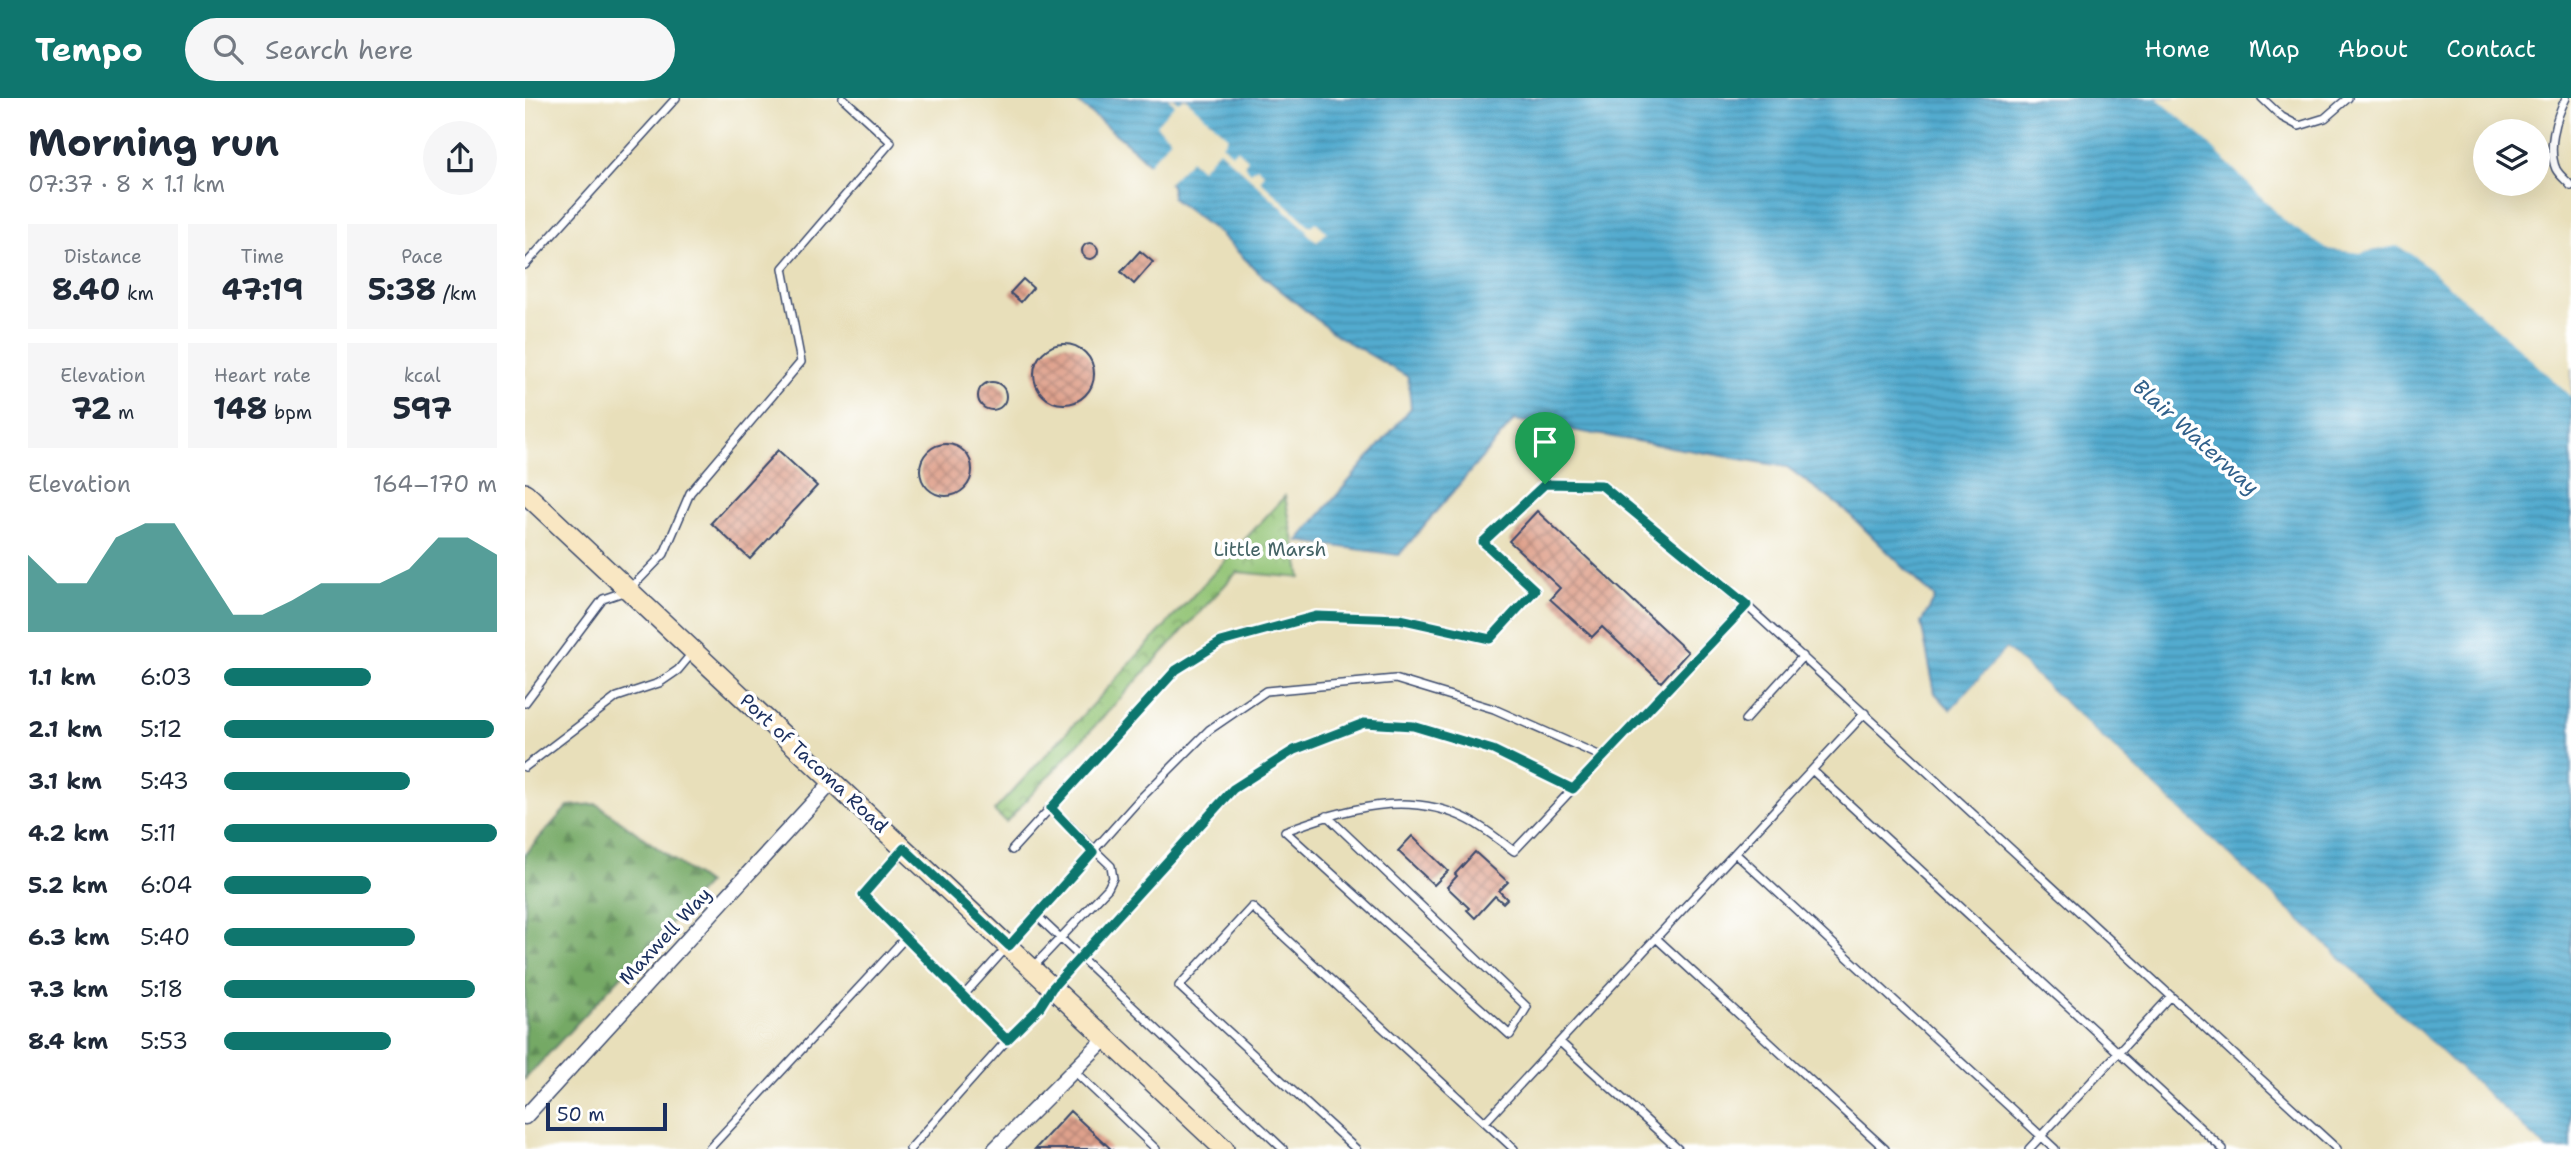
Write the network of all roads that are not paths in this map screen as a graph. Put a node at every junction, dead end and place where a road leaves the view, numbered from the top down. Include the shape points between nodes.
1 (676, 98) edge
2 (843, 98) edge
3 (2262, 98) edge
4 (2348, 98) edge
5 (2566, 98) edge
6 (2570, 185) edge
7 (525, 265) edge
8 (525, 494) edge
9 (629, 590) junction
10 (1747, 605) junction
11 (694, 650) junction
12 (1803, 656) junction
13 (525, 703) edge
14 (1865, 713) junction
15 (1745, 719) dead end
16 (1603, 757) junction
17 (525, 767) edge
18 (1812, 770) junction
19 (833, 781) junction
20 (1573, 789) junction
21 (1051, 808) junction
22 (1327, 816) junction
23 (904, 848) junction
24 (1013, 850) dead end
25 (1093, 852) junction
26 (1735, 853) junction
27 (1036, 915) junction
28 (907, 936) junction
29 (1062, 938) junction
30 (1656, 938) junction
31 (1009, 946) junction
32 (1082, 957) junction
33 (1033, 968) junction
34 (1052, 988) junction
35 (964, 995) junction
36 (2171, 996) junction
37 (1107, 1038) junction
38 (1007, 1040) junction
39 (1560, 1042) junction
40 (2118, 1053) junction
41 (1074, 1071) junction
42 (525, 1116) edge
43 (1485, 1122) junction
44 (2041, 1136) junction
45 (709, 1149) edge
46 (910, 1149) edge
47 (995, 1149) edge
48 (1156, 1149) edge
49 (1224, 1149) edge
50 (1283, 1149) edge
51 (1356, 1149) edge
52 (1514, 1149) edge
53 (1678, 1149) edge
54 (1885, 1149) edge
55 (2029, 1149) edge
56 (2056, 1149) edge
57 (2223, 1149) edge
58 (2337, 1149) edge

1 - 7 lane
2 - 9 lane via 891,142 783,268 801,362 690,493 664,554
3 - 4 lane via 2299,126 2325,118
5 - 6 lane via 2552,146 2556,169
8 - 9 main road, Port of Tacoma Road
9 - 11 main road, Port of Tacoma Road
9 - 13 lane via 603,599
10 - 12 lane
10 - 16 lane
10 - 21 lane via 1601,485 1545,484 1483,542 1535,590 1490,639 1400,619 1316,616 1221,642 1176,670
11 - 17 lane via 678,670 659,683 617,697
11 - 19 main road, Port of Tacoma Road
12 - 14 lane
12 - 15 lane
14 - 18 lane
14 - 36 lane
16 - 20 lane
16 - 25 lane via 1494,709 1395,679 1266,691 1209,730
18 - 26 lane
18 - 40 lane
19 - 23 main road, Port of Tacoma Road
19 - 42 street, Maxwell Way
20 - 22 lane via 1514,851 1469,820 1423,805 1374,804
20 - 32 lane via 1493,750 1413,726 1364,723 1294,750 1233,789
21 - 24 lane
21 - 25 lane
22 - 22 lane via 1285,831 1510,1035 1527,1007
23 - 28 lane via 863,895
23 - 31 main road, Port of Tacoma Road
25 - 27 lane
25 - 29 lane via 1111,866 1113,878
26 - 30 lane
26 - 44 lane
27 - 29 lane
27 - 31 lane
28 - 35 lane
28 - 45 lane
29 - 32 lane
29 - 33 lane
30 - 39 lane
30 - 54 lane
31 - 33 main road, Port of Tacoma Road
31 - 35 lane
32 - 34 lane
32 - 50 lane
33 - 34 main road, Port of Tacoma Road
34 - 37 main road, Port of Tacoma Road
34 - 38 lane
35 - 38 lane
36 - 40 lane
36 - 58 lane
37 - 41 street
37 - 49 main road, Port of Tacoma Road
38 - 46 lane
39 - 43 lane
39 - 53 lane
40 - 44 lane
40 - 57 lane
41 - 47 street
41 - 48 lane
43 - 51 lane via 1252,907 1179,986
43 - 52 lane
44 - 55 lane
44 - 56 lane

